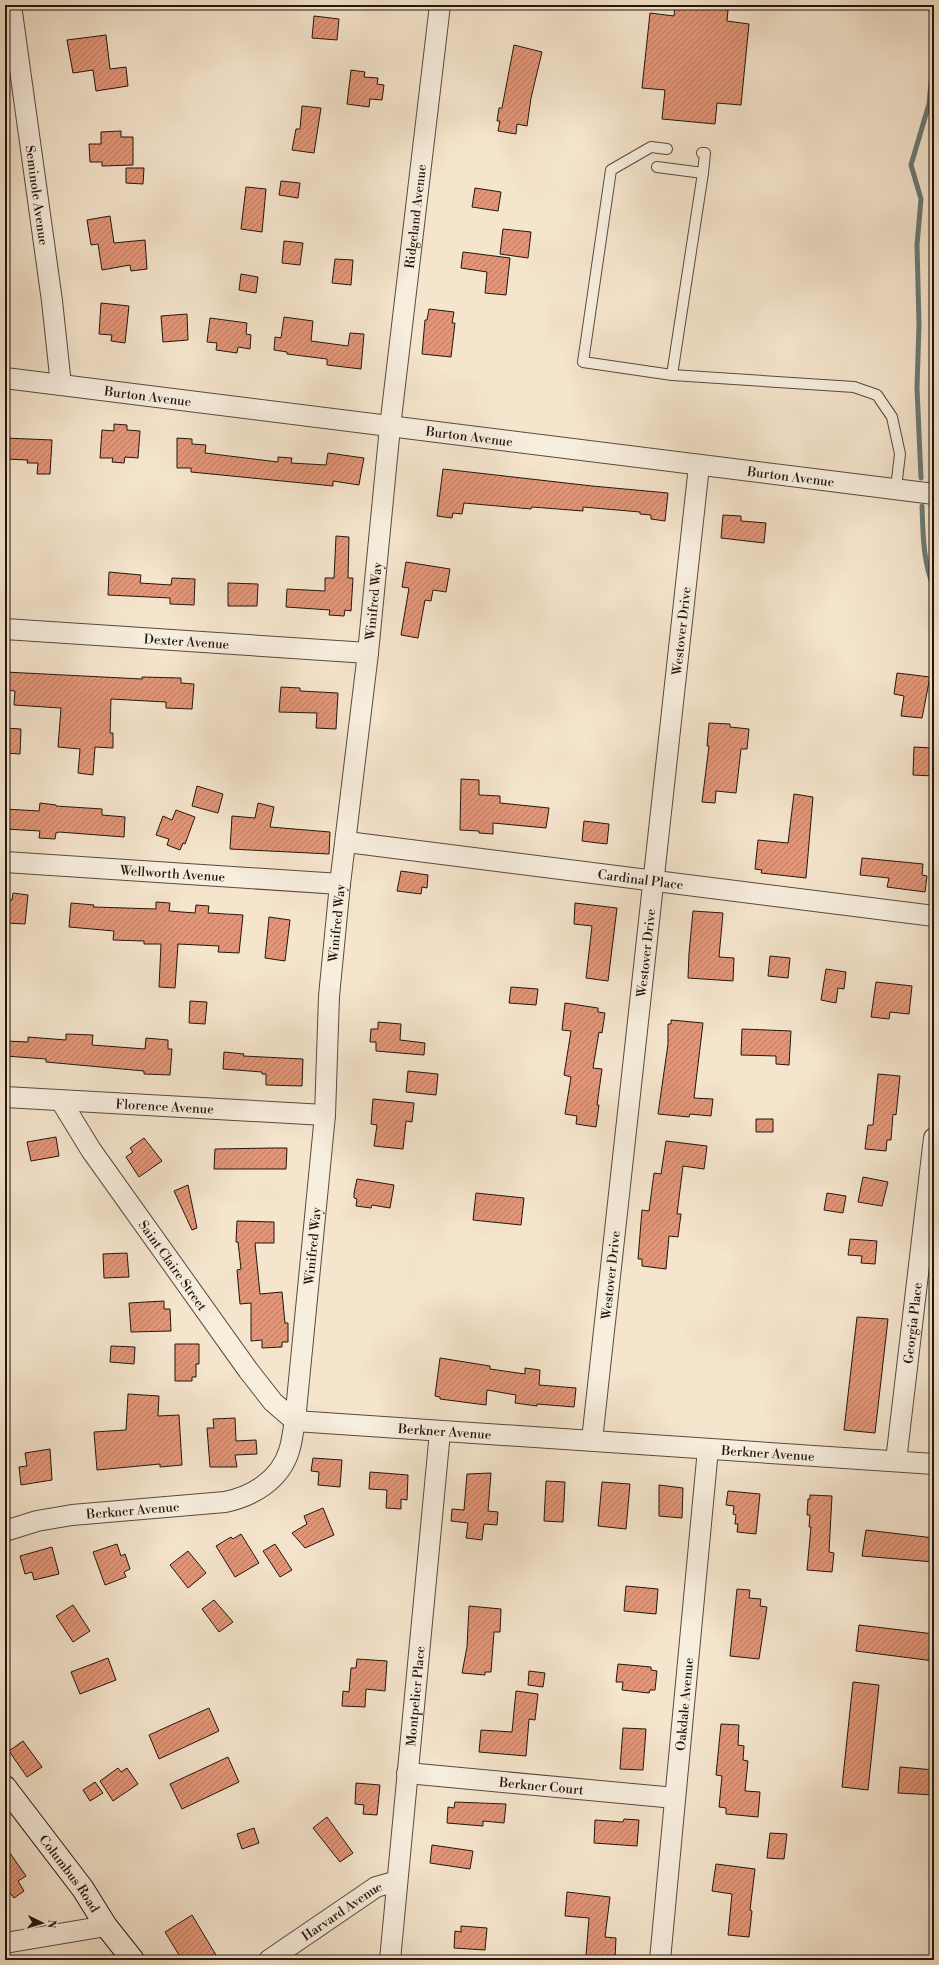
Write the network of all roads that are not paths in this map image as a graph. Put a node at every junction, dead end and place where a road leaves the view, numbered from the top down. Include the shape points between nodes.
1 (11, 5) edge
2 (440, 5) edge
3 (667, 149) dead end
4 (702, 153) dead end
5 (657, 167) dead end
6 (703, 173) junction
7 (672, 375) junction
8 (5, 378) edge
9 (61, 385) junction
10 (390, 427) junction
11 (700, 466) junction
12 (896, 488) junction
13 (934, 494) edge
14 (5, 629) edge
15 (368, 653) junction
16 (347, 842) junction
17 (5, 862) edge
18 (654, 880) junction
19 (340, 884) junction
20 (934, 916) edge
21 (5, 1097) edge
22 (61, 1101) junction
23 (325, 1115) junction
24 (934, 1138) edge
25 (295, 1421) junction
26 (440, 1432) junction
27 (592, 1440) junction
28 (708, 1449) junction
29 (896, 1461) junction
30 (934, 1464) edge
31 (5, 1531) edge
32 (407, 1773) junction
33 (5, 1787) edge
34 (675, 1798) junction
35 (397, 1881) junction
36 (106, 1926) junction
37 (5, 1943) edge
38 (133, 1960) edge
39 (269, 1960) edge
40 (390, 1960) edge
41 (660, 1960) edge

1 - 9 street, Seminole Avenue via 52,301
2 - 10 street, Ridgeland Avenue
3 - 7 lane via 651,147 611,170 583,362
4 - 6 lane via 705,153
5 - 6 lane
6 - 7 lane
7 - 12 lane via 854,387 877,396 892,417 900,454
8 - 9 street, Burton Avenue
9 - 10 street, Burton Avenue
10 - 11 street, Burton Avenue
10 - 15 street, Winifred Way
11 - 12 street, Burton Avenue
11 - 18 street, Westover Drive
12 - 13 street, Burton Avenue
14 - 15 street, Dexter Avenue
15 - 16 street, Winifred Way
16 - 18 street, Cardinal Place
16 - 19 street, Winifred Way
17 - 19 street, Wellworth Avenue
18 - 20 street, Cardinal Place
18 - 27 street, Westover Drive
19 - 23 street, Winifred Way via 329,996
21 - 22 street, Florence Avenue
22 - 23 street, Florence Avenue
22 - 25 street, Saint Claire Street via 91,1150 248,1370 273,1402
23 - 25 street, Winifred Way
24 - 29 street, Georgia Place
25 - 26 street, Berkner Avenue
25 - 31 street, Berkner Avenue via 290,1451 284,1462 271,1479 253,1494 241,1499 72,1515 37,1521
26 - 27 street, Berkner Avenue
26 - 32 street, Montpelier Place
27 - 28 street, Berkner Avenue
28 - 29 street, Berkner Avenue
28 - 34 street, Oakdale Avenue
29 - 30 street, Berkner Avenue
32 - 34 street, Berkner Court
32 - 35 street, Montpelier Place
33 - 36 street, Columbus Road via 83,1889
34 - 41 street, Oakdale Avenue
35 - 39 street, Harvard Avenue via 376,1887
35 - 40 street, Montpelier Place
36 - 37 street
36 - 38 street, Columbus Road

